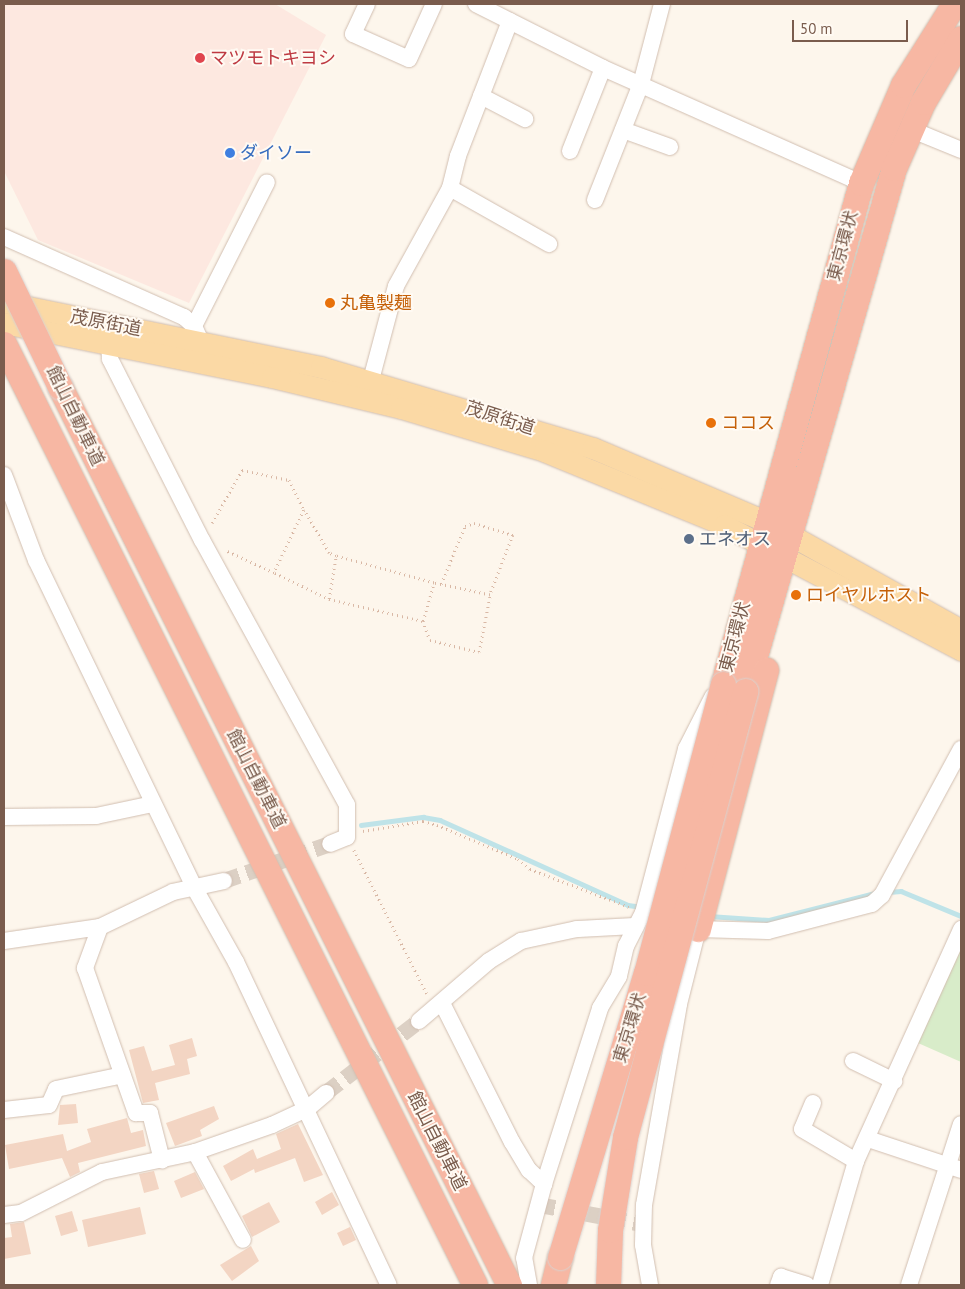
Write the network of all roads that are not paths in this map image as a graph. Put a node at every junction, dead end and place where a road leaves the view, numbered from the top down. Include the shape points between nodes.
1 (367, 4) edge
2 (434, 4) edge
3 (476, 4) edge
4 (662, 4) edge
5 (954, 4) edge
6 (510, 21) junction
7 (961, 38) edge
8 (603, 68) junction
9 (641, 84) junction
10 (481, 96) junction
11 (525, 119) dead end
12 (910, 129) junction
13 (623, 130) junction
14 (670, 147) dead end
15 (961, 150) edge
16 (570, 151) dead end
17 (267, 182) dead end
18 (861, 182) junction
19 (450, 188) junction
20 (595, 200) dead end
21 (4, 237) edge
22 (549, 244) dead end
23 (4, 271) edge
24 (4, 302) edge
25 (4, 323) edge
26 (198, 334) junction
27 (109, 344) junction
28 (8, 353) edge
29 (212, 366) junction
30 (371, 380) junction
31 (4, 475) edge
32 (775, 545) junction
33 (961, 630) edge
34 (961, 650) edge
35 (734, 687) junction
36 (961, 751) edge
37 (153, 804) junction
38 (4, 817) edge
39 (330, 844) tunnel mouth
40 (224, 881) tunnel mouth
41 (195, 890) junction
42 (639, 919) junction
43 (100, 927) junction
44 (961, 928) edge
45 (698, 929) junction
46 (4, 941) edge
47 (438, 1006) junction
48 (419, 1021) tunnel mouth
49 (853, 1061) dead end
50 (123, 1075) junction
51 (894, 1081) junction
52 (326, 1092) tunnel mouth
53 (813, 1103) dead end
54 (307, 1109) junction
55 (4, 1110) edge
56 (961, 1124) edge
57 (868, 1139) junction
58 (195, 1152) junction
59 (162, 1160) junction
60 (856, 1161) junction
61 (945, 1165) junction
62 (961, 1170) edge
63 (544, 1184) junction
64 (4, 1215) edge
65 (243, 1240) dead end
66 (389, 1285) edge
67 (475, 1285) edge
68 (509, 1285) edge
69 (529, 1285) edge
70 (553, 1285) edge
71 (608, 1285) edge
72 (650, 1285) edge
73 (778, 1285) edge
74 (807, 1285) edge
75 (820, 1285) edge
76 (909, 1285) edge

1 - 2 street via 353,34 409,59
3 - 6 street
4 - 9 street
5 - 18 highway, 東京環状 via 903,85
6 - 8 street
6 - 10 street
7 - 12 highway, 東京環状
8 - 9 street
8 - 16 street
9 - 13 street
9 - 18 street
10 - 11 street
10 - 19 street
12 - 15 street
12 - 32 highway, 東京環状 via 877,218
13 - 14 street
13 - 20 street
17 - 26 street
18 - 32 highway, 東京環状
19 - 22 street
19 - 30 street via 396,286
21 - 26 street
23 - 68 highway, 館山自動車道, bridge
24 - 26 main road, 茂原街道
25 - 27 main road, 茂原街道
26 - 29 street
26 - 30 main road, 茂原街道
27 - 29 main road, 茂原街道
27 - 39 street via 110,359 202,540 346,805 348,838
28 - 67 highway, 館山自動車道
29 - 32 main road, 茂原街道 via 401,408 544,451 654,493
30 - 32 main road, 茂原街道 via 593,448
31 - 37 street via 36,560
32 - 33 main road, 茂原街道
32 - 34 main road, 茂原街道
32 - 35 highway, 東京環状
32 - 35 highway, 東京環状
32 - 45 highway via 779,620
35 - 42 street via 706,704 686,750
35 - 70 highway, 東京環状, bridge
35 - 71 highway, 東京環状, bridge via 625,1137 610,1230
36 - 45 street via 882,895 872,904 768,931
37 - 38 street via 96,816
37 - 41 street
40 - 41 street
41 - 43 street via 172,892
41 - 54 street via 236,962
42 - 47 street via 521,941 489,961
42 - 63 street via 619,976 600,1008
43 - 46 street
43 - 50 street via 85,968
44 - 51 street
45 - 72 street via 679,1004 642,1224
47 - 48 street
47 - 63 street via 512,1142 529,1170
49 - 51 street
50 - 55 street via 56,1089 49,1105
50 - 59 street via 136,1113 150,1113
51 - 57 street
52 - 54 street
53 - 60 street via 802,1129
54 - 58 street
54 - 66 street
56 - 61 street
57 - 60 street
57 - 61 street
58 - 59 street
58 - 65 street
59 - 64 street via 102,1172 21,1213
60 - 75 street
61 - 62 street
61 - 76 street
63 - 69 street via 524,1258
73 - 74 street via 781,1277

